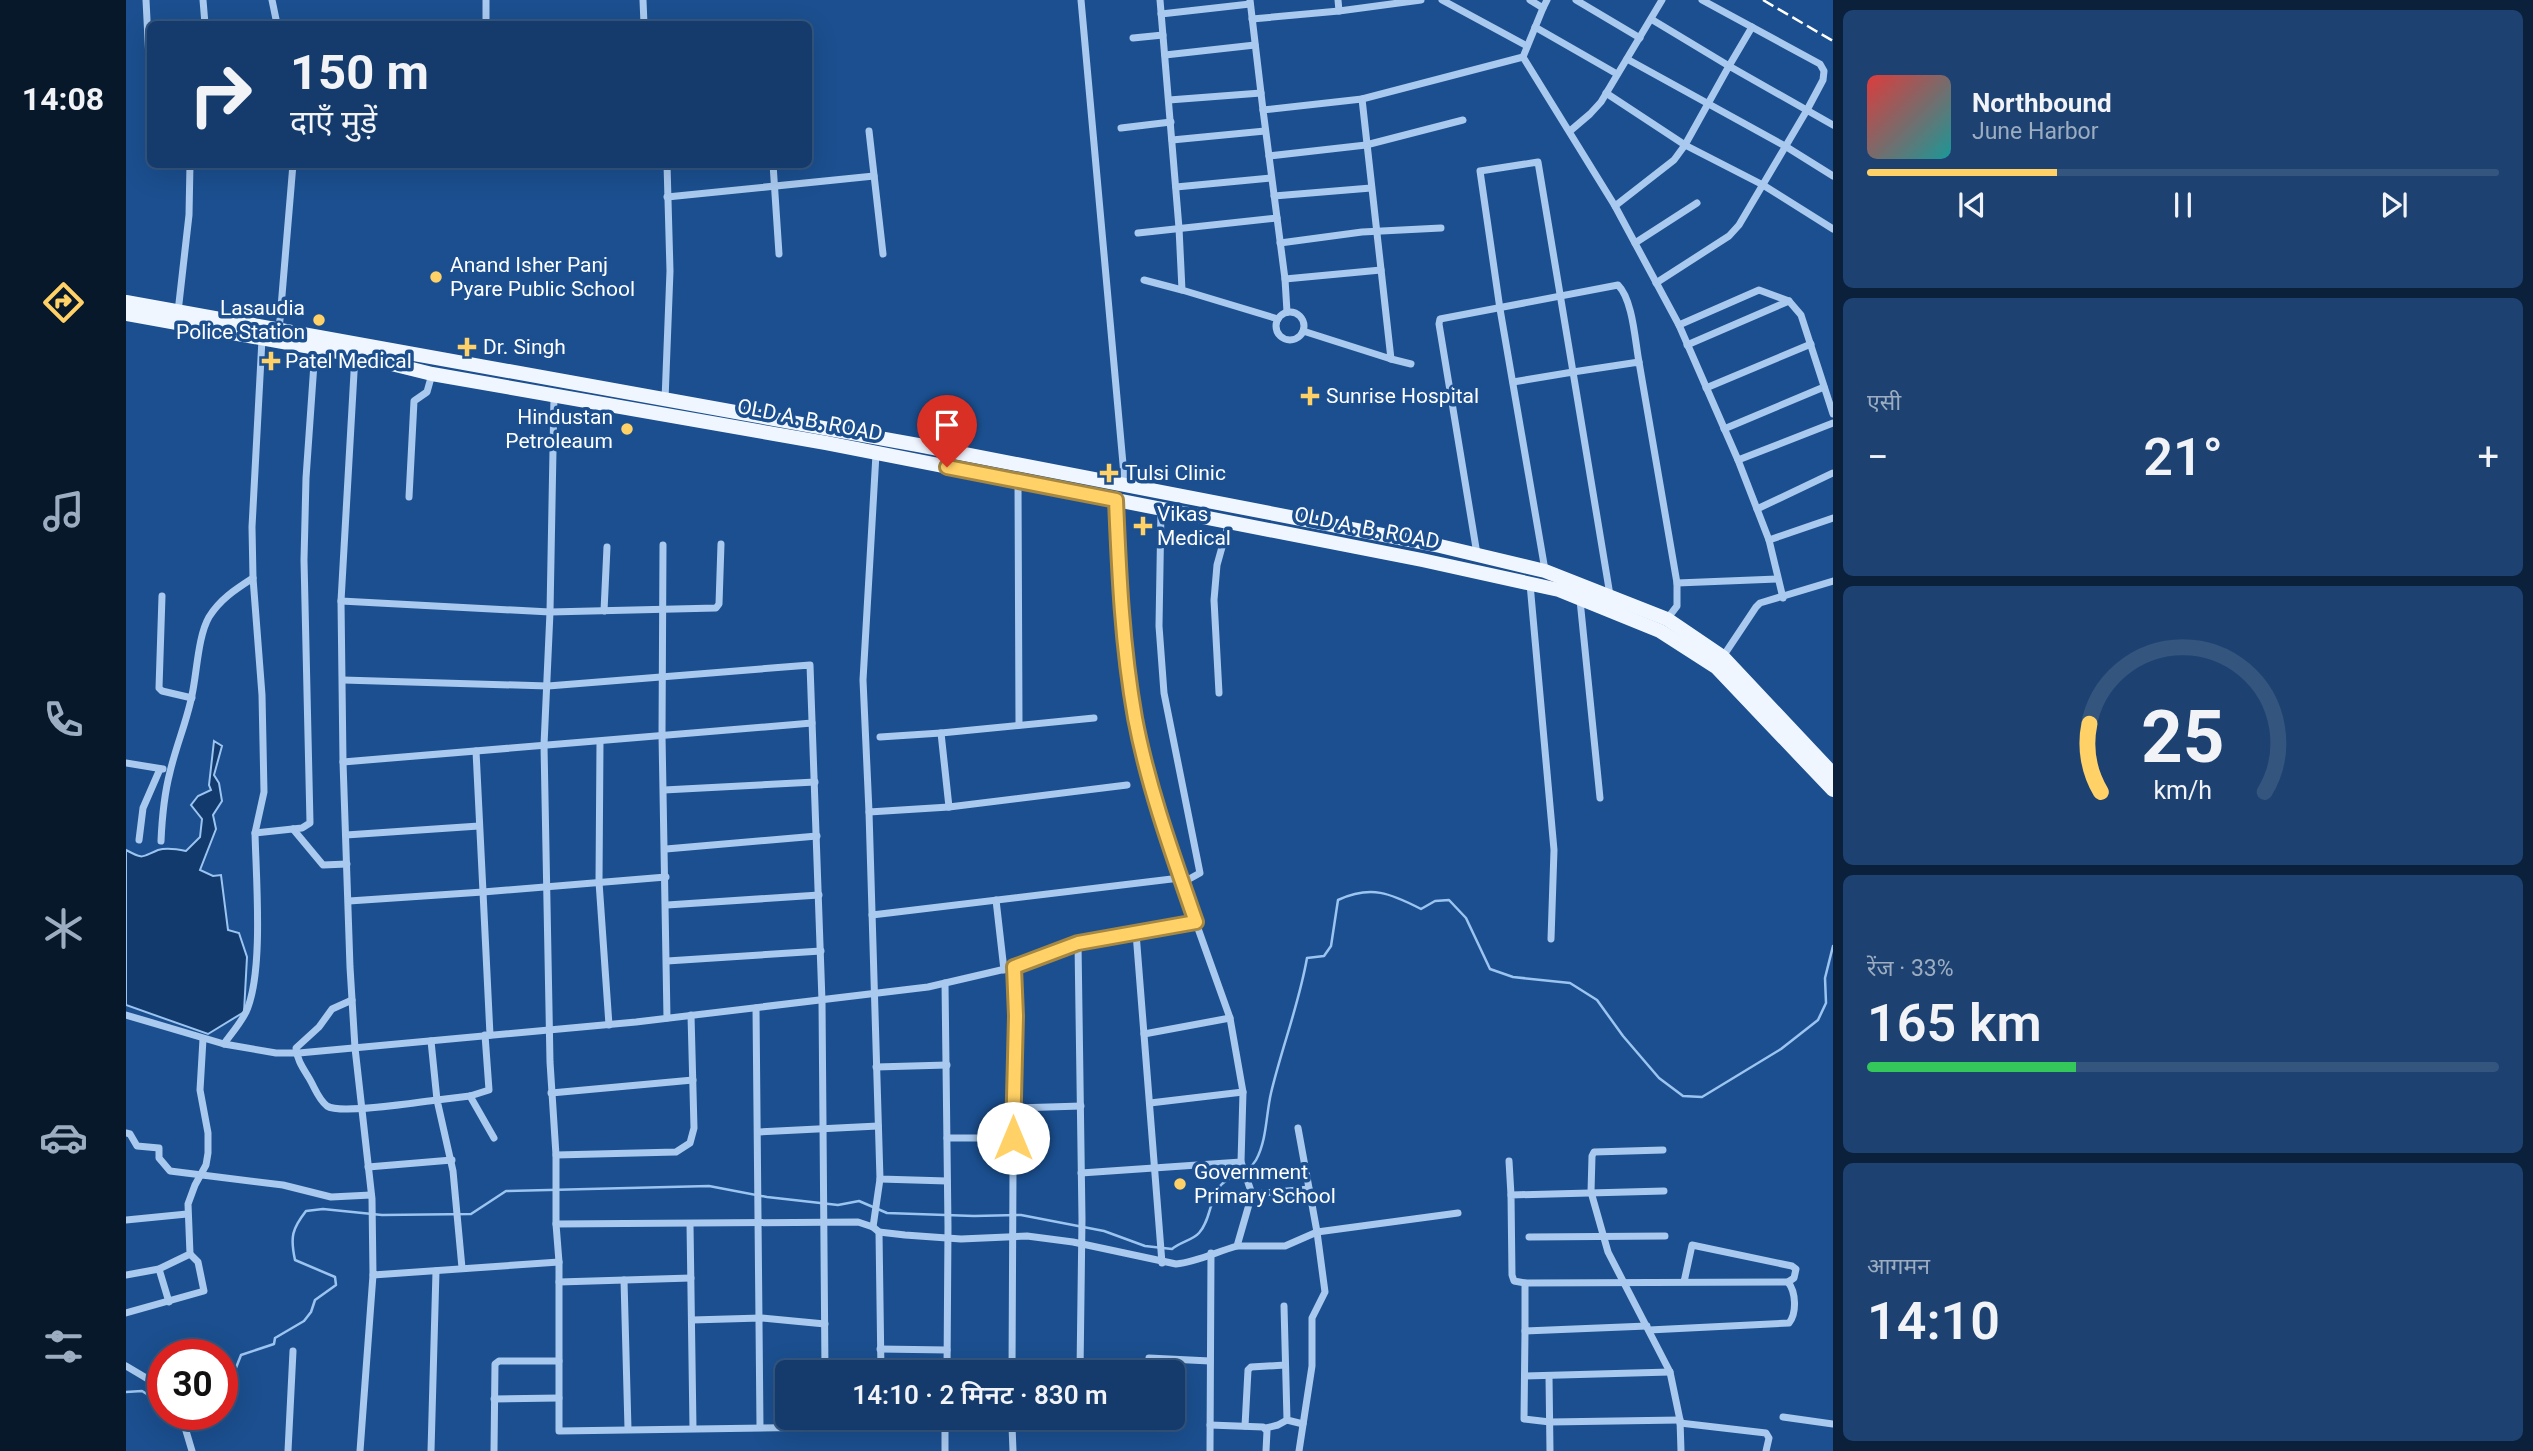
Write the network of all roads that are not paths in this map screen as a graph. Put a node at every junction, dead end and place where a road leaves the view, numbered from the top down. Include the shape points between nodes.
1 (146, 0) edge
2 (203, 0) edge
3 (272, 0) edge
4 (486, 0) edge
5 (643, 0) edge
6 (1081, 0) edge
7 (1160, 0) edge
8 (1338, 0) edge
9 (1421, 0) edge
10 (1442, 0) edge
11 (1530, 0) edge
12 (1576, 0) edge
13 (1702, 0) edge
14 (1659, 1) edge
15 (1250, 2) edge
16 (1545, 4) edge
17 (1339, 11) junction
18 (1161, 14) junction
19 (1252, 19) junction
20 (1651, 19) junction
21 (147, 21) edge
22 (205, 21) edge
23 (276, 21) edge
24 (486, 21) edge
25 (644, 21) edge
26 (1535, 27) junction
27 (1752, 27) junction
28 (1163, 35) junction
29 (1133, 38) dead end
30 (1640, 38) junction
31 (1255, 45) junction
32 (1527, 46) junction
33 (1165, 55) junction
34 (1523, 57) junction
35 (1627, 58) junction
36 (1729, 66) junction
37 (1617, 74) junction
38 (1261, 93) junction
39 (1606, 93) junction
40 (1362, 99) junction
41 (1169, 100) junction
42 (1707, 104) junction
43 (1263, 110) junction
44 (1807, 110) junction
45 (1463, 120) dead end
46 (1171, 122) junction
47 (1833, 125) edge
48 (1121, 128) dead end
49 (869, 131) dead end
50 (1265, 131) junction
51 (1570, 131) junction
52 (1172, 140) junction
53 (1366, 145) junction
54 (1685, 145) junction
55 (1785, 146) junction
56 (1269, 156) junction
57 (190, 168) edge
58 (293, 168) edge
59 (667, 168) edge
60 (773, 168) edge
61 (874, 176) junction
62 (1833, 176) edge
63 (1271, 178) junction
64 (1763, 185) junction
65 (775, 186) junction
66 (1176, 187) junction
67 (1371, 188) junction
68 (1274, 196) junction
69 (667, 197) junction
70 (1697, 203) dead end
71 (1615, 206) junction
72 (1277, 218) junction
73 (1179, 228) junction
74 (1441, 228) dead end
75 (1833, 229) edge
76 (1376, 230) junction
77 (1138, 233) dead end
78 (1280, 243) junction
79 (1635, 243) junction
80 (779, 254) dead end
81 (883, 254) dead end
82 (1381, 270) junction
83 (1285, 279) junction
84 (1144, 280) dead end
85 (1656, 283) junction
86 (1182, 290) junction
87 (1560, 297) junction
88 (1789, 300) junction
89 (126, 302) edge
90 (1500, 309) junction
91 (177, 312) junction
92 (1287, 312) junction
93 (126, 314) edge
94 (1278, 319) junction
95 (1679, 325) junction
96 (279, 331) junction
97 (1303, 331) junction
98 (262, 339) junction
99 (1811, 344) junction
100 (1687, 345) junction
101 (315, 349) junction
102 (355, 355) junction
103 (1391, 359) junction
104 (1639, 362) junction
105 (1410, 364) dead end
106 (1573, 372) junction
107 (432, 374) junction
108 (1513, 382) junction
109 (1824, 387) junction
110 (1706, 388) junction
111 (554, 396) junction
112 (665, 400) junction
113 (1833, 414) edge
114 (1833, 423) edge
115 (1724, 429) junction
116 (876, 454) junction
117 (1738, 460) junction
118 (1833, 473) edge
119 (1018, 481) junction
120 (1125, 486) junction
121 (409, 497) dead end
122 (1116, 500) junction
123 (1161, 509) junction
124 (1757, 509) junction
125 (1833, 518) edge
126 (1229, 522) junction
127 (1769, 540) junction
128 (1427, 543) junction
129 (721, 544) dead end
130 (663, 545) dead end
131 (607, 547) dead end
132 (1477, 554) junction
133 (1422, 560) junction
134 (1545, 570) junction
135 (253, 578) junction
136 (1777, 579) junction
137 (1833, 581) edge
138 (1676, 583) junction
139 (1530, 584) junction
140 (1610, 595) junction
141 (162, 596) dead end
142 (1783, 598) junction
143 (1580, 599) junction
144 (341, 601) junction
145 (662, 610) junction
146 (604, 611) junction
147 (550, 612) junction
148 (1667, 618) junction
149 (1719, 662) junction
150 (663, 677) junction
151 (343, 680) junction
152 (548, 686) junction
153 (1219, 693) dead end
154 (192, 698) junction
155 (1094, 718) dead end
156 (812, 723) junction
157 (1019, 725) junction
158 (941, 733) junction
159 (662, 735) junction
160 (880, 737) dead end
161 (600, 741) junction
162 (544, 746) junction
163 (476, 751) junction
164 (343, 762) junction
165 (126, 763) edge
166 (160, 769) junction
167 (170, 770) junction
168 (815, 782) junction
169 (1832, 784) edge
170 (1127, 785) dead end
171 (664, 790) junction
172 (1600, 798) dead end
173 (949, 807) junction
174 (869, 812) junction
175 (479, 826) junction
176 (293, 829) junction
177 (255, 833) junction
178 (346, 835) junction
179 (817, 836) junction
180 (139, 841) dead end
181 (161, 841) dead end
182 (666, 849) junction
183 (347, 864) junction
184 (666, 877) junction
185 (1181, 880) junction
186 (599, 882) junction
187 (548, 885) junction
188 (483, 892) junction
189 (819, 895) junction
190 (996, 900) junction
191 (349, 901) junction
192 (667, 905) junction
193 (872, 915) junction
194 (1196, 922) junction
195 (1136, 933) junction
196 (1551, 939) dead end
197 (1078, 943) junction
198 (821, 951) junction
199 (667, 961) junction
200 (1014, 967) junction
201 (1004, 970) junction
202 (946, 983) junction
203 (875, 993) junction
204 (352, 1000) junction
205 (822, 1001) junction
206 (756, 1008) junction
207 (126, 1014) edge
208 (691, 1016) junction
209 (667, 1018) junction
210 (1230, 1018) junction
211 (609, 1025) junction
212 (551, 1029) junction
213 (1144, 1034) junction
214 (488, 1035) junction
215 (203, 1039) junction
216 (431, 1041) junction
217 (224, 1044) junction
218 (355, 1048) junction
219 (296, 1054) junction
220 (947, 1065) junction
221 (876, 1067) junction
222 (693, 1080) junction
223 (1243, 1092) junction
224 (551, 1093) junction
225 (470, 1096) junction
226 (438, 1100) junction
227 (1150, 1103) junction
228 (1080, 1107) junction
229 (362, 1108) junction
230 (1013, 1108) junction
231 (878, 1126) junction
232 (1298, 1128) dead end
233 (824, 1129) junction
234 (758, 1132) junction
235 (126, 1133) edge
236 (494, 1138) dead end
237 (947, 1138) junction
238 (1013, 1138) junction
239 (1663, 1150) dead end
240 (556, 1155) junction
241 (452, 1160) junction
242 (1509, 1161) dead end
243 (1242, 1165) junction
244 (368, 1167) junction
245 (1156, 1168) junction
246 (1081, 1173) junction
247 (201, 1176) junction
248 (880, 1179) junction
249 (947, 1181) junction
250 (1309, 1189) junction
251 (1664, 1191) dead end
252 (1591, 1192) junction
253 (1252, 1194) junction
254 (1511, 1195) junction
255 (372, 1197) junction
256 (187, 1213) junction
257 (1458, 1213) dead end
258 (126, 1220) edge
259 (826, 1221) junction
260 (759, 1222) junction
261 (556, 1224) junction
262 (690, 1224) junction
263 (876, 1229) junction
264 (1317, 1232) junction
265 (1012, 1236) junction
266 (1665, 1236) dead end
267 (1529, 1237) dead end
268 (1603, 1237) junction
269 (948, 1238) junction
270 (1081, 1244) junction
271 (1237, 1246) junction
272 (1211, 1253) junction
273 (190, 1254) junction
274 (559, 1262) junction
275 (1162, 1263) junction
276 (462, 1268) junction
277 (159, 1269) junction
278 (436, 1271) junction
279 (126, 1275) edge
280 (373, 1275) junction
281 (691, 1278) junction
282 (624, 1280) junction
283 (1622, 1281) junction
284 (559, 1282) junction
285 (1684, 1282) junction
286 (1788, 1282) junction
287 (1525, 1283) junction
288 (169, 1302) junction
289 (1284, 1306) dead end
290 (126, 1313) edge
291 (761, 1318) junction
292 (692, 1320) junction
293 (825, 1324) junction
294 (1648, 1328) junction
295 (1525, 1331) junction
296 (880, 1349) junction
297 (947, 1350) junction
298 (293, 1351) dead end
299 (1149, 1358) dead end
300 (825, 1360) edge
301 (880, 1360) edge
302 (947, 1360) edge
303 (1012, 1360) edge
304 (1080, 1360) edge
305 (559, 1361) junction
306 (1210, 1361) junction
307 (1285, 1365) junction
308 (126, 1366) edge
309 (1670, 1372) junction
310 (1525, 1376) junction
311 (1549, 1376) junction
312 (147, 1378) edge
313 (559, 1398) junction
314 (494, 1399) junction
315 (1783, 1417) dead end
316 (1287, 1420) junction
317 (1550, 1422) junction
318 (1680, 1422) junction
319 (1303, 1424) junction
320 (1833, 1424) edge
321 (1210, 1425) junction
322 (1245, 1426) junction
323 (760, 1427) junction
324 (775, 1427) edge
325 (693, 1428) junction
326 (1266, 1428) junction
327 (628, 1429) junction
328 (186, 1430) edge
329 (944, 1430) edge
330 (1012, 1430) edge
331 (192, 1451) edge
332 (288, 1451) edge
333 (360, 1451) edge
334 (431, 1451) edge
335 (494, 1451) edge
336 (945, 1451) edge
337 (1013, 1451) edge
338 (1210, 1451) edge
339 (1266, 1451) edge
340 (1299, 1451) edge
341 (1550, 1451) edge
342 (1681, 1451) edge
343 (1766, 1451) edge

1 - 21 street
2 - 22 street
3 - 23 street
4 - 24 street
5 - 25 street
6 - 120 street
7 - 18 street
8 - 17 street
9 - 17 street
10 - 32 street
11 - 16 street
12 - 30 street
13 - 27 street
14 - 20 street
15 - 18 street
15 - 19 street
16 - 26 street
17 - 19 street
18 - 28 street
19 - 31 street
20 - 30 street
20 - 36 street
26 - 32 street
26 - 37 street
27 - 36 street
27 - 44 street via 1820,64 1823,80
28 - 29 street
28 - 33 street
30 - 35 street
31 - 33 street
31 - 38 street
32 - 34 street
33 - 41 street
34 - 40 street
34 - 51 street
35 - 37 street
35 - 42 street
36 - 42 street
36 - 44 street
37 - 39 street
38 - 41 street
38 - 43 street
39 - 51 street
39 - 54 street
40 - 43 street
40 - 53 street
41 - 46 street
42 - 54 street
42 - 55 street
43 - 50 street
44 - 47 street
44 - 55 street
45 - 53 street
46 - 48 street
46 - 52 street
49 - 61 street
50 - 52 street
50 - 56 street
51 - 71 street
52 - 66 street
53 - 56 street
53 - 67 street
54 - 64 street
54 - 71 street via 1674,160
55 - 62 street
55 - 64 street
56 - 63 street
57 - 91 street
58 - 96 street
59 - 69 street
60 - 65 street
61 - 65 street
61 - 81 street
63 - 66 street
63 - 68 street
64 - 75 street
64 - 85 street via 1729,236
65 - 69 street
65 - 80 street
66 - 73 street
67 - 68 street
67 - 76 street
68 - 72 street
69 - 112 street via 670,271
70 - 79 street
71 - 79 street
72 - 73 street
72 - 78 street
73 - 77 street
73 - 86 street
74 - 76 street
76 - 78 street
76 - 82 street
78 - 83 street
79 - 85 street
82 - 83 street
82 - 103 street
83 - 92 street
84 - 86 street
85 - 95 street
86 - 94 street
87 - 90 street
87 - 90 street via 1538,162 1480,172
87 - 104 street via 1611,285 1621,287
87 - 106 street
88 - 95 street via 1759,290
88 - 99 street via 1801,315
88 - 100 street
89 - 91 main road, OLD A. B. ROAD
90 - 108 street
90 - 132 street via 1439,321
91 - 96 main road, OLD A. B. ROAD
92 - 94 street
92 - 97 street via 1301,317
93 - 98 main road, OLD A. B. ROAD
94 - 97 street via 1277,331 1285,339 1294,340
95 - 100 street
96 - 112 main road, OLD A. B. ROAD
97 - 103 street
98 - 101 main road, OLD A. B. ROAD
98 - 135 street
99 - 109 street
99 - 110 street
100 - 110 street
101 - 102 main road, OLD A. B. ROAD
101 - 176 street via 304,560 311,818 306,827
102 - 107 main road, OLD A. B. ROAD
102 - 144 street
103 - 105 street
104 - 106 street
104 - 138 street
106 - 108 street
106 - 140 street
107 - 111 main road, OLD A. B. ROAD
107 - 121 street via 427,392 414,401
108 - 134 street
109 - 113 street
109 - 115 street
110 - 115 street
111 - 116 main road, OLD A. B. ROAD
111 - 147 street
112 - 120 main road, OLD A. B. ROAD
114 - 117 street
115 - 117 street
116 - 119 main road, OLD A. B. ROAD
116 - 174 street via 863,680
117 - 124 street
118 - 124 street
119 - 122 main road, OLD A. B. ROAD
119 - 157 street
120 - 128 main road, OLD A. B. ROAD
122 - 123 main road, OLD A. B. ROAD
122 - 185 street via 1120,597 1135,718
123 - 126 main road, OLD A. B. ROAD
123 - 185 street via 1158,626 1164,693 1200,873
124 - 127 street
125 - 127 street
126 - 133 main road, OLD A. B. ROAD
126 - 153 street via 1217,565 1214,600
127 - 136 street
128 - 132 main road, OLD A. B. ROAD
128 - 133 main road
129 - 145 street via 716,608
130 - 145 street
131 - 146 street
132 - 134 main road, OLD A. B. ROAD
133 - 139 main road, OLD A. B. ROAD
134 - 140 main road, OLD A. B. ROAD
135 - 154 street via 228,594 208,618
135 - 177 street via 264,792
136 - 138 street
136 - 142 street
137 - 142 street
138 - 148 street via 1677,606
139 - 143 main road, OLD A. B. ROAD
139 - 196 street via 1554,850
140 - 148 main road, OLD A. B. ROAD
141 - 154 street via 159,688
142 - 149 street via 1756,607
143 - 149 main road, OLD A. B. ROAD via 1660,631
143 - 172 street
144 - 147 street
144 - 151 street
145 - 146 street
145 - 150 street
146 - 147 street
147 - 152 street
148 - 149 main road, OLD A. B. ROAD
149 - 169 main road, OLD A. B. ROAD
150 - 152 street
150 - 156 street via 810,666
150 - 159 street
151 - 152 street
151 - 164 street
152 - 162 street
154 - 167 street
155 - 157 street
156 - 159 street
156 - 168 street
157 - 158 street
158 - 160 street
158 - 173 street
159 - 161 street
159 - 171 street
161 - 162 street
161 - 186 street
162 - 163 street
162 - 187 street
163 - 164 street
163 - 175 street
164 - 178 street
165 - 166 street
166 - 167 street
166 - 180 street via 143,808
167 - 181 street
168 - 171 street
168 - 179 street
170 - 173 street
171 - 182 street
173 - 174 street
174 - 193 street
175 - 178 street
175 - 188 street
176 - 177 street
176 - 183 street via 323,864
177 - 217 street via 253,986 245,1014
178 - 183 street
179 - 182 street
179 - 189 street
182 - 184 street
183 - 191 street
184 - 186 street
184 - 192 street
185 - 190 street
185 - 194 street
186 - 187 street
186 - 211 street
187 - 188 street
187 - 212 street
188 - 191 street
188 - 214 street
189 - 192 street
189 - 198 street
190 - 193 street
190 - 201 street
191 - 204 street
192 - 199 street
193 - 203 street
194 - 195 street
194 - 210 street
195 - 197 street
195 - 213 street
197 - 200 street
197 - 228 street
198 - 199 street
198 - 205 street
199 - 209 street
200 - 201 street
200 - 230 street
201 - 202 street
202 - 203 street
202 - 220 street
203 - 205 street
203 - 221 street
204 - 218 street
204 - 219 street via 332,1009 298,1045
205 - 206 street
205 - 233 street
206 - 208 street
206 - 234 street
207 - 215 street
208 - 209 street
208 - 222 street
209 - 211 street
210 - 213 street
210 - 223 street
211 - 212 street
212 - 214 street
212 - 224 street
213 - 227 street
214 - 216 street
214 - 225 street via 489,1090
215 - 217 street
215 - 247 street via 200,1090 208,1142
216 - 218 street
216 - 226 street
217 - 219 street
218 - 219 street
218 - 229 street
219 - 229 street via 328,1107
220 - 221 street
220 - 237 street
221 - 231 street
222 - 224 street
222 - 240 street via 694,1128 684,1148 676,1152
223 - 227 street
223 - 243 street
224 - 240 street
225 - 226 street
225 - 236 street
226 - 229 street
226 - 241 street
227 - 245 street
228 - 230 street
228 - 246 street
229 - 244 street
230 - 238 street
231 - 233 street
231 - 248 street
232 - 250 street
233 - 234 street
233 - 259 street
234 - 260 street
235 - 247 street via 137,1146 159,1148 159,1158 170,1171
237 - 238 street
237 - 249 street
238 - 265 street
239 - 252 street via 1594,1152
240 - 261 street
241 - 244 street
241 - 276 street
242 - 254 street
243 - 245 street
243 - 253 street
244 - 255 street
245 - 246 street
245 - 275 street
246 - 270 street
247 - 255 street via 283,1185 331,1197
247 - 256 street
248 - 249 street
248 - 263 street
249 - 269 street
250 - 253 street
250 - 264 street
251 - 252 street
252 - 254 street
252 - 268 street
253 - 271 street
254 - 287 street via 1511,1275
255 - 280 street
256 - 258 street
256 - 273 street
257 - 264 street
259 - 260 street
259 - 263 street via 858,1222
259 - 293 street
260 - 262 street
260 - 291 street
261 - 262 street
261 - 274 street
262 - 281 street
263 - 269 street
263 - 296 street
264 - 271 street via 1285,1246
264 - 319 street via 1325,1293 1312,1318 1312,1366
265 - 269 street
265 - 270 street
265 - 303 street
266 - 268 street
267 - 268 street
268 - 283 street
269 - 297 street
270 - 275 street
270 - 304 street
271 - 272 street
272 - 275 street via 1191,1262
272 - 306 street
273 - 277 street
273 - 288 street via 198,1262 204,1291
274 - 276 street
274 - 284 street
276 - 278 street
277 - 279 street
277 - 288 street
278 - 280 street
278 - 334 street
280 - 333 street
281 - 282 street
281 - 292 street
282 - 284 street
282 - 327 street
283 - 285 street
283 - 287 street
283 - 294 street
284 - 305 street
285 - 286 street
285 - 286 street via 1692,1245 1792,1266 1796,1273
286 - 294 street via 1794,1311 1789,1323
287 - 295 street
288 - 290 street
289 - 307 street
291 - 292 street
291 - 293 street
291 - 323 street
292 - 325 street
293 - 300 street
294 - 295 street
294 - 309 street
295 - 310 street
296 - 297 street
296 - 301 street
297 - 302 street
298 - 332 street
299 - 306 street
305 - 313 street
305 - 314 street via 496,1362
306 - 321 street
307 - 316 street
307 - 322 street via 1248,1370
308 - 312 street
309 - 311 street
309 - 318 street
310 - 311 street
310 - 317 street via 1524,1419
311 - 317 street
313 - 314 street
313 - 327 street via 559,1431
314 - 335 street
315 - 320 street
316 - 319 street
316 - 326 street
317 - 318 street
317 - 341 street
318 - 342 street
318 - 343 street via 1766,1433
319 - 340 street
321 - 322 street
321 - 338 street
322 - 326 street
323 - 324 street
323 - 325 street
325 - 327 street
326 - 339 street
328 - 331 street
329 - 336 street
330 - 337 street

